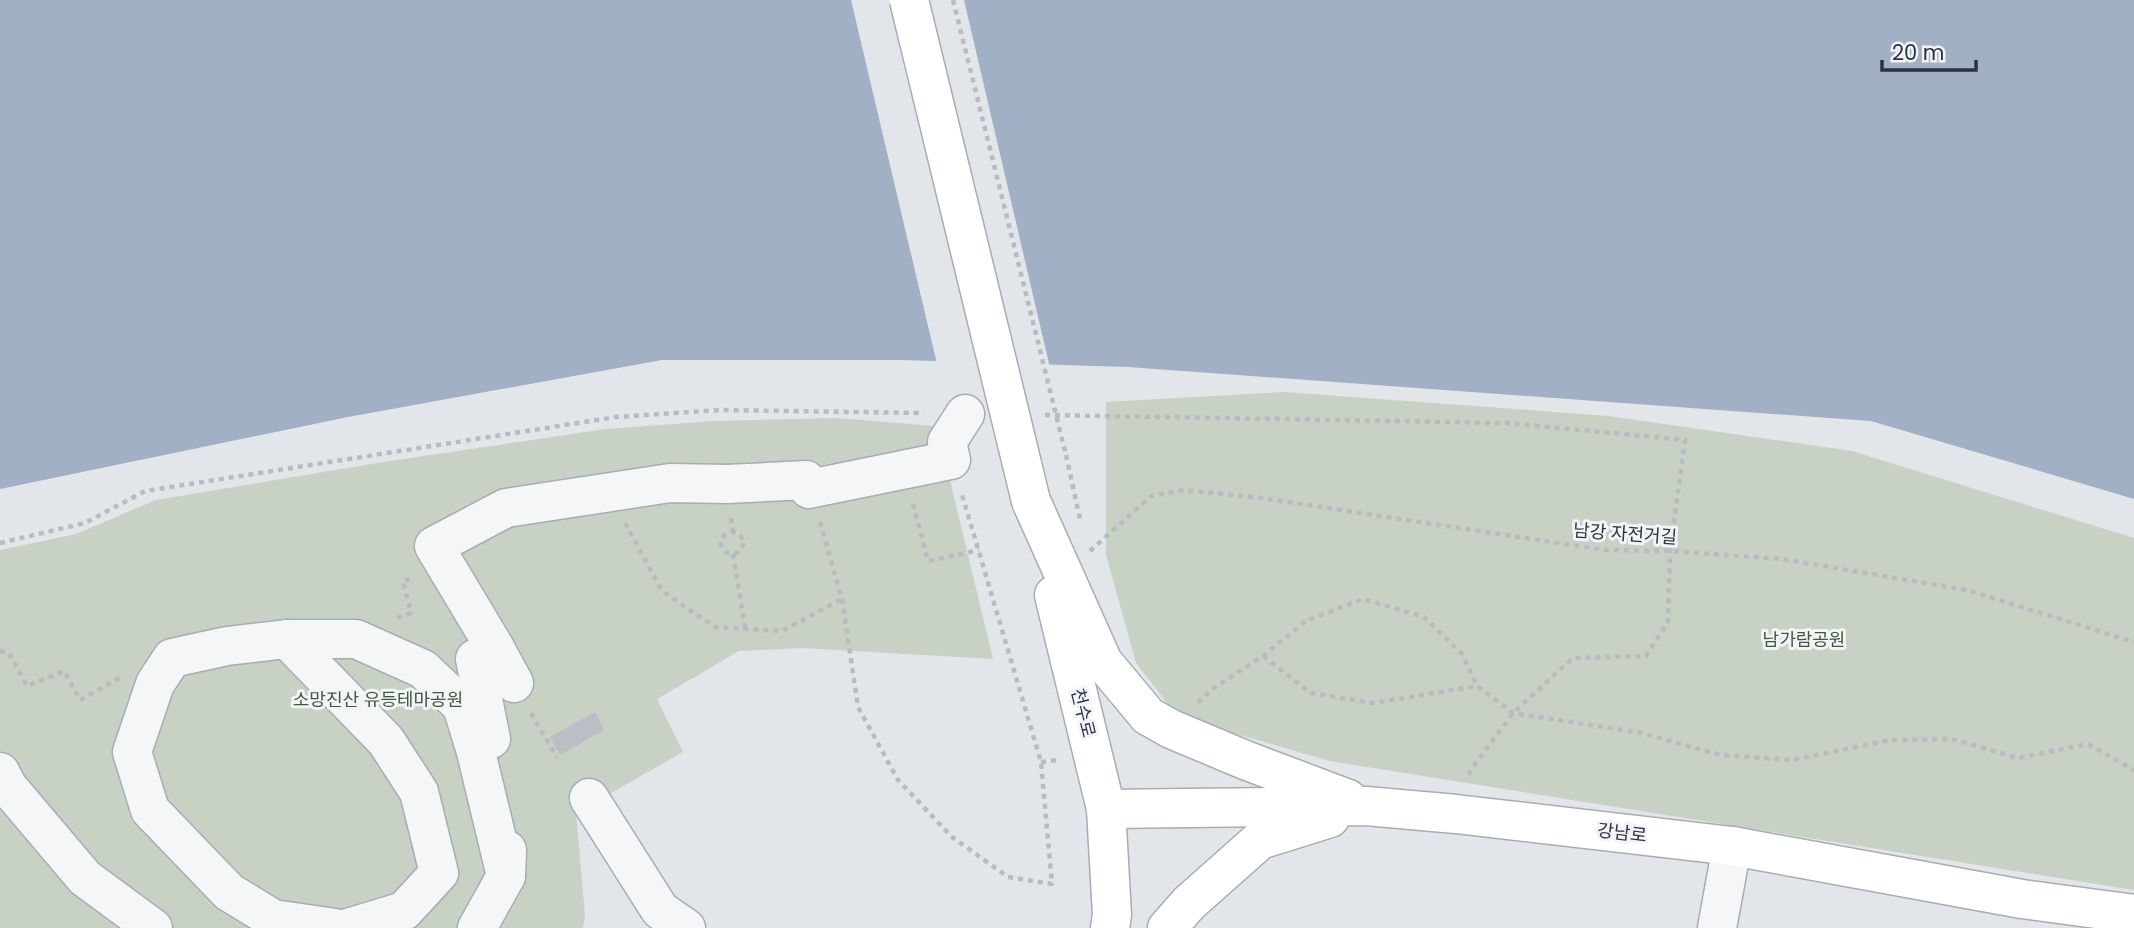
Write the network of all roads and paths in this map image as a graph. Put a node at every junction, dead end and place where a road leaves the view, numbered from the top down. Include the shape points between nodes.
1 (909, 0) edge
2 (953, 0) edge
3 (965, 414) dead end
4 (951, 460) junction
5 (904, 470) junction
6 (807, 484) junction
7 (608, 491) junction
8 (1031, 501) junction
9 (1082, 528) dead end
10 (1085, 540) dead end
11 (979, 550) junction
12 (1670, 551) junction
13 (733, 554) junction
14 (425, 575) dead end
15 (842, 599) junction
16 (386, 623) dead end
17 (745, 628) junction
18 (287, 639) junction
19 (2134, 642) edge
20 (495, 649) junction
21 (0, 651) edge
22 (1263, 656) junction
23 (127, 674) dead end
24 (514, 682) joint
25 (1477, 685) junction
26 (1513, 712) junction
27 (1171, 729) junction
28 (1093, 757) junction
29 (557, 758) dead end
30 (1041, 762) junction
31 (2134, 770) edge
32 (0, 772) edge
33 (589, 798) dead end
34 (1366, 806) junction
35 (1106, 809) junction
36 (1456, 814) junction
37 (1732, 846) junction
38 (506, 876) junction
39 (2134, 914) edge
40 (153, 928) edge
41 (335, 928) edge
42 (348, 928) edge
43 (477, 928) edge
44 (686, 928) edge
45 (1110, 928) edge
46 (1167, 928) edge
47 (1717, 928) edge

1 - 8 street, bridge
2 - 9 path, bridge
3 - 4 street via 947,442
4 - 5 street
4 - 11 path
5 - 6 street
5 - 11 path via 928,561
6 - 7 street via 670,483
6 - 15 path
7 - 17 path via 662,591 715,627
7 - 20 street via 506,508 434,546
8 - 27 street via 1103,662 1148,716
8 - 28 street, 천수로
10 - 12 path, 남강 자전거길 via 1088,553 1151,496 1184,490 1605,550
11 - 30 path
12 - 19 path, 남강 자전거길 via 1781,559 1967,590
12 - 26 path via 1668,622 1646,656 1573,658
13 - 13 path via 721,543 723,536 733,531 743,544
13 - 17 path
14 - 16 path via 403,581 411,612
15 - 17 path via 782,631
15 - 30 path via 858,707 898,780 952,836 1008,877 1052,884
18 - 38 street via 356,639 423,669 462,706
18 - 41 street via 172,659 155,684 132,752 150,810 229,892 273,919
18 - 42 street via 386,741 419,792 439,873 404,911
20 - 24 street
20 - 38 street via 475,659 503,785
21 - 23 path via 9,653 27,686 64,671 80,700
22 - 25 path via 1311,693 1373,703
22 - 25 path via 1306,621 1363,599 1424,617 1462,654
22 - 27 path via 1211,690
24 - 29 path
25 - 26 path
26 - 31 path via 1642,733 1720,755 1792,760 1891,740 1952,739 2018,758 2088,744
26 - 36 path via 1471,770
27 - 34 street
28 - 30 path
28 - 35 street, 천수로
32 - 40 street via 85,878
33 - 44 street via 660,910
34 - 35 street, 강남로
34 - 36 street, 강남로
34 - 46 street via 1261,840
35 - 45 street, 천수로
36 - 37 street, 강남로
37 - 39 street, 강남로
37 - 47 street
38 - 43 street

